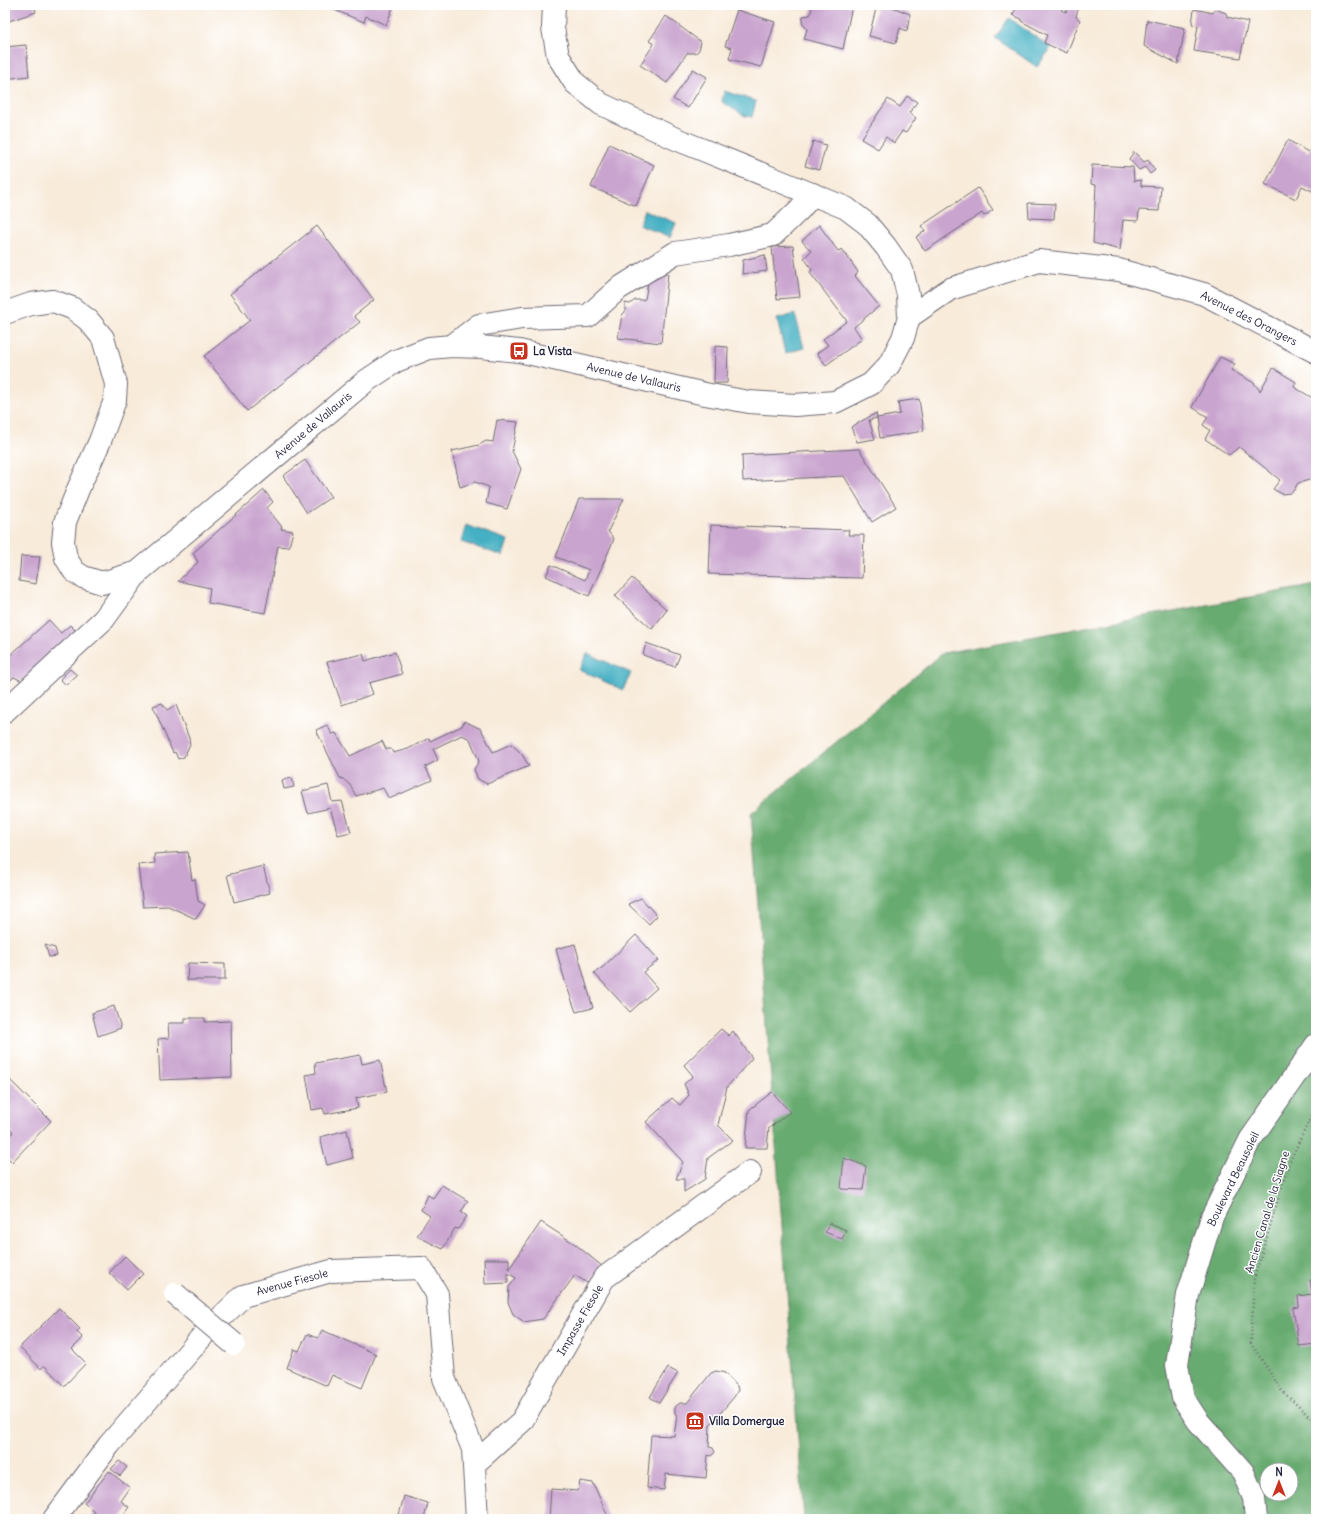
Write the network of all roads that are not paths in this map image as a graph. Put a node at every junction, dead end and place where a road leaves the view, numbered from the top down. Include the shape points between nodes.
1 (554, 5) edge
2 (813, 194) junction
3 (5, 313) edge
4 (909, 317) junction
5 (452, 346) junction
6 (1316, 352) edge
7 (138, 572) junction
8 (5, 712) edge
9 (1316, 1045) edge
10 (750, 1172) dead end
11 (175, 1294) dead end
12 (234, 1344) dead end
13 (474, 1464) junction
14 (54, 1519) edge
15 (477, 1519) edge
16 (1256, 1519) edge

1 - 2 street, Avenue de Vallauris via 553,28 558,56 575,83 601,104
2 - 4 street, Avenue de Vallauris via 846,208 867,224 886,247 902,270 908,295
2 - 5 street via 772,235 675,253 618,288 588,316 522,318 479,325
3 - 7 street, Avenue de Vallauris via 31,304 53,301 72,308 88,320 103,338 116,384 115,400 64,522 63,542 66,558 74,571 83,577 102,583
4 - 5 street, Avenue de Vallauris via 903,338 889,365 871,384 835,402 795,405 749,402 705,394 519,351
4 - 6 street, Avenue des Orangers via 950,288 1039,261 1119,270 1204,294
5 - 7 street, Avenue de Vallauris via 429,348 396,361 366,381
7 - 8 street via 104,619
9 - 16 street, Boulevard Beausoleil via 1250,1140 1212,1217 1188,1295 1177,1365 1183,1398 1198,1421 1243,1472 1254,1498
10 - 13 street, Impasse Fiesole via 604,1278 522,1421
11 - 12 street, bridge
13 - 14 street, Avenue Fiesole via 473,1449 444,1378 437,1294 421,1268 331,1271 243,1296 206,1332 109,1445
13 - 15 street, Avenue Fiesole

